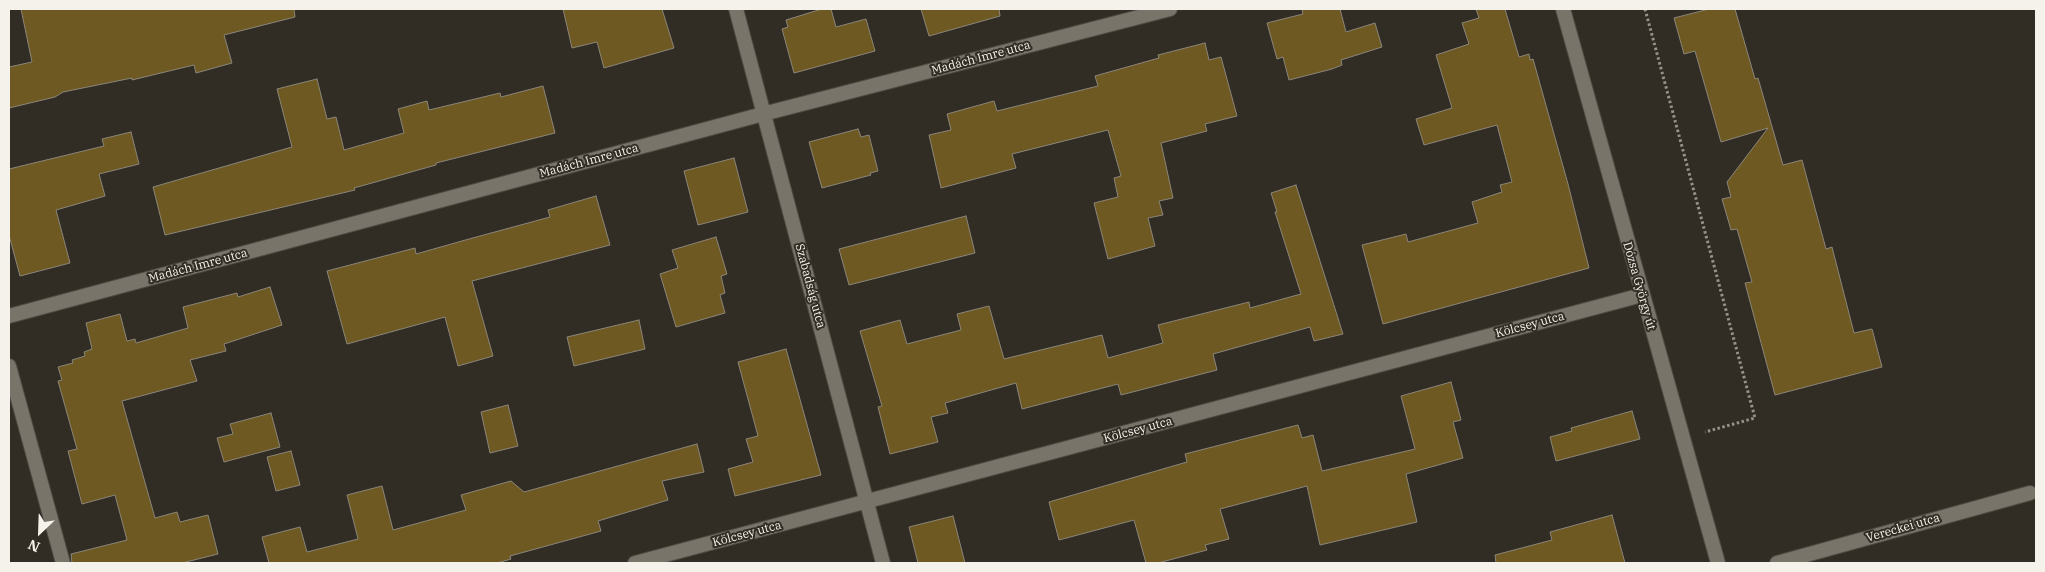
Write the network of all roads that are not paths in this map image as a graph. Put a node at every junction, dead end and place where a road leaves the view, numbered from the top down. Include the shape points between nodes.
1 (736, 9) edge
2 (1170, 9) edge
3 (1563, 9) edge
4 (763, 114) junction
5 (1642, 295) junction
6 (9, 316) edge
7 (9, 366) edge
8 (2030, 493) dead end
9 (868, 502) junction
10 (63, 563) edge
11 (635, 563) edge
12 (883, 563) edge
13 (1718, 563) edge
14 (1777, 563) edge

1 - 4 street, Szabadság utca
2 - 4 street, Madách Imre utca
3 - 5 street, Dózsa György út
4 - 6 street, Madách Imre utca
4 - 9 street, Szabadság utca
5 - 9 street, Kölcsey utca
5 - 13 street, Dózsa György út
7 - 10 street
8 - 14 street, Vereckei utca
9 - 11 street, Kölcsey utca
9 - 12 street, Szabadság utca

